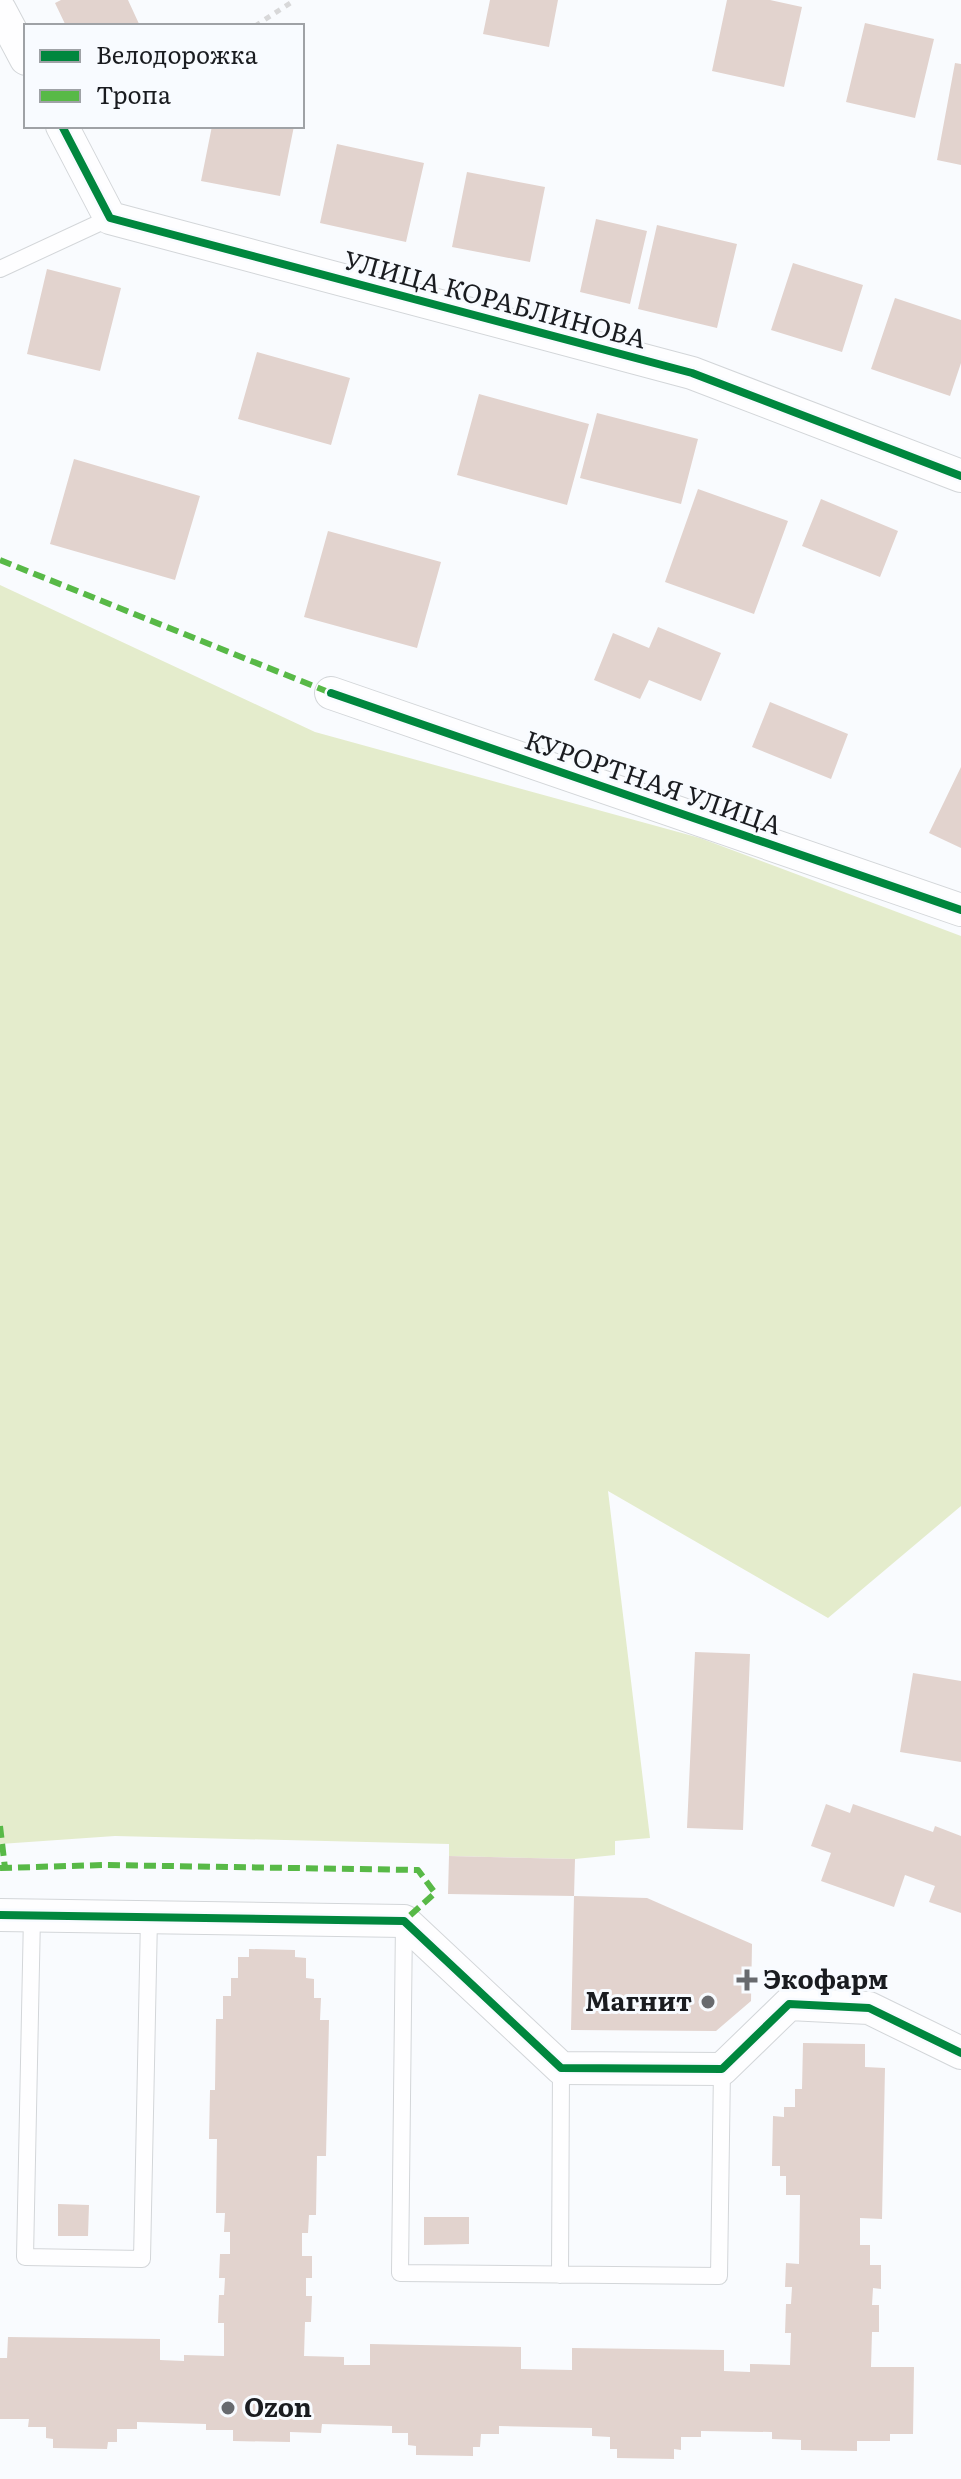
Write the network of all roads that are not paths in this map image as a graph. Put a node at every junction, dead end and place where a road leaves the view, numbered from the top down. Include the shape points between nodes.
1 (0, 10) edge
2 (24, 55) edge
3 (63, 128) edge
4 (110, 218) junction
5 (0, 269) edge
6 (961, 476) edge
7 (331, 693) dead end
8 (961, 910) edge
9 (0, 1915) edge
10 (32, 1916) junction
11 (149, 1918) junction
12 (404, 1921) junction
13 (961, 2053) edge
14 (561, 2068) junction
15 (722, 2069) junction
16 (560, 2275) junction

1 - 2 street
3 - 4 street
4 - 5 lane
4 - 6 street, УЛИЦА КОРАБЛИНОВА via 692,373
7 - 8 street, КУРОРТНАЯ УЛИЦА
9 - 10 street
10 - 11 street
10 - 11 lane via 25,2257 142,2259
11 - 12 street
12 - 14 street
12 - 16 lane via 400,2273
13 - 15 street via 869,2008 789,2004
14 - 15 street
14 - 16 lane
15 - 16 lane via 719,2276

